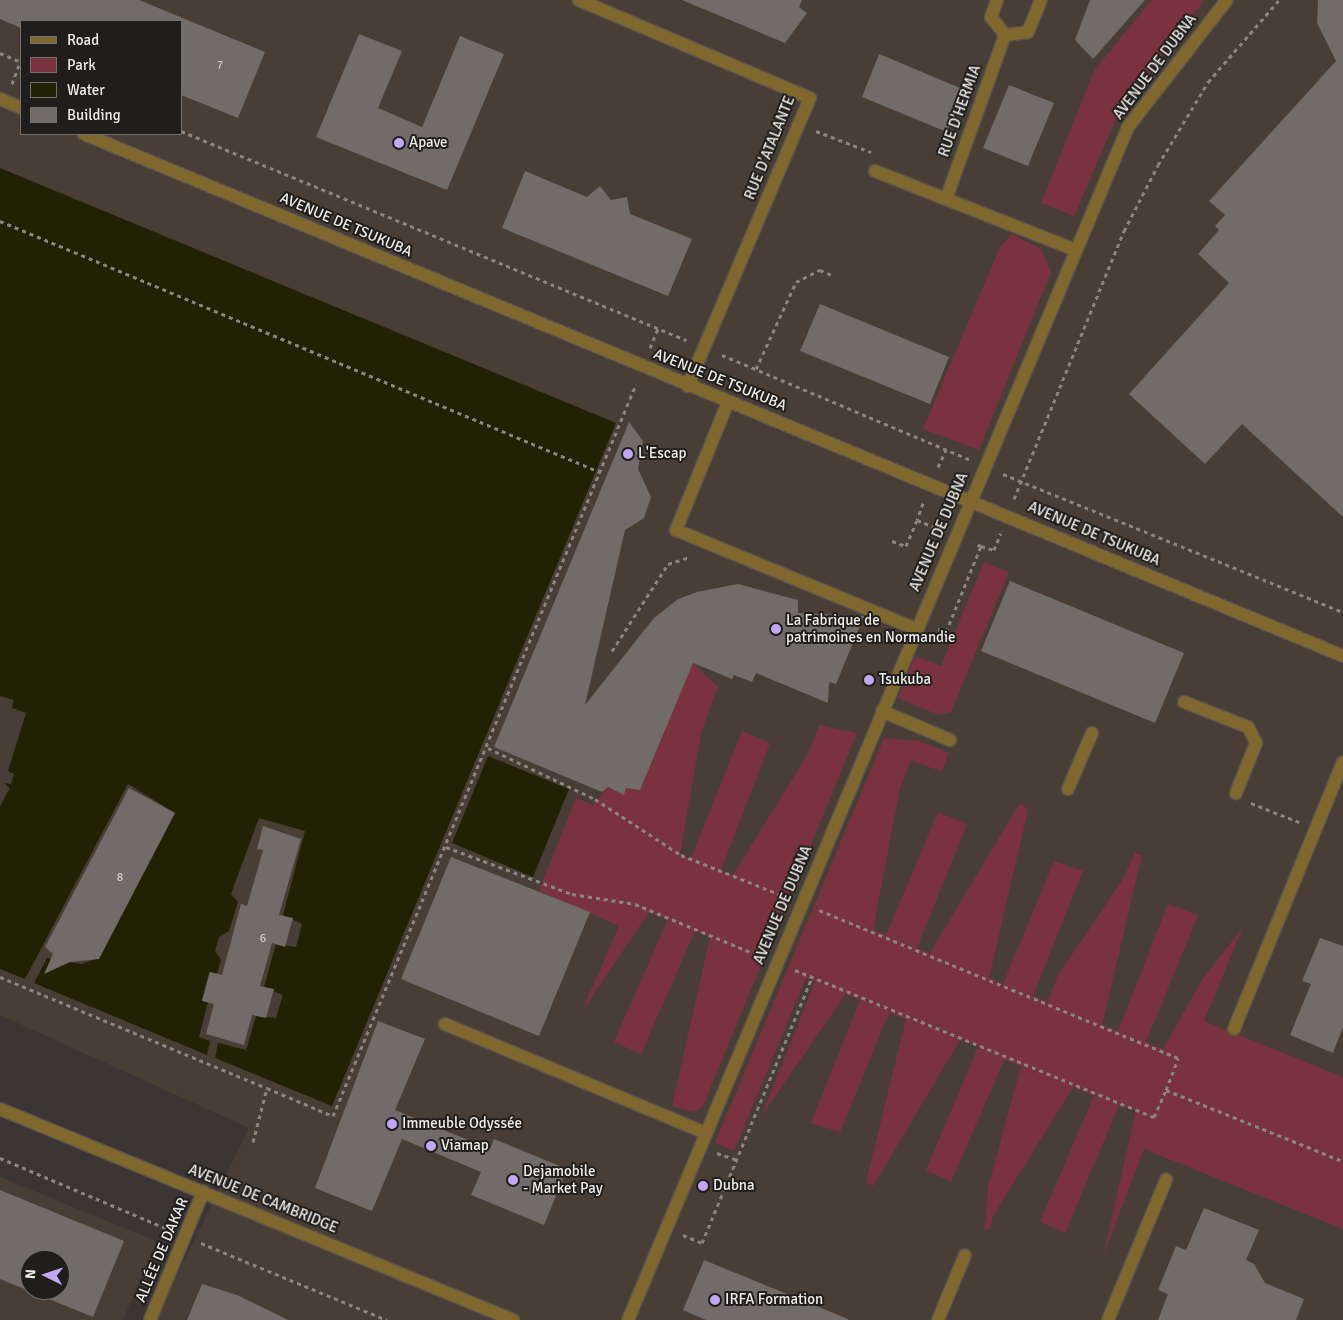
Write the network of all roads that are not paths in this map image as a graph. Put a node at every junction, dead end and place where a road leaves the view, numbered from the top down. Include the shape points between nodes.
1 (580, 0) edge
2 (997, 0) edge
3 (1041, 0) edge
4 (1227, 0) edge
5 (1005, 35) junction
6 (0, 99) edge
7 (20, 108) edge
8 (86, 135) edge
9 (875, 172) road end
10 (946, 198) junction
11 (1076, 250) junction
12 (688, 386) junction
13 (728, 402) junction
14 (970, 500) junction
15 (916, 629) junction
16 (1343, 656) edge
17 (1184, 702) dead end
18 (882, 711) junction
19 (1092, 733) dead end
20 (950, 740) dead end
21 (1343, 762) edge
22 (1068, 789) dead end
23 (1236, 792) road end
24 (445, 1024) dead end
25 (1234, 1029) dead end
26 (0, 1109) edge
27 (706, 1133) junction
28 (1166, 1180) dead end
29 (203, 1192) junction
30 (965, 1255) dead end
31 (150, 1320) edge
32 (513, 1320) edge
33 (628, 1320) edge
34 (938, 1320) edge
35 (1108, 1320) edge

1 - 12 street, RUE D'ATALANTE via 810,98
2 - 5 street via 991,17
3 - 5 street via 1028,32
4 - 11 street, AVENUE DE DUBNA via 1128,127
5 - 10 street, RUE D'HERMIA
6 - 7 street
8 - 12 street, AVENUE DE TSUKUBA
9 - 10 street
10 - 11 street
11 - 14 street, AVENUE DE DUBNA
12 - 13 street, AVENUE DE TSUKUBA
13 - 14 street, AVENUE DE TSUKUBA
13 - 15 street via 676,530
14 - 15 street, AVENUE DE DUBNA
14 - 16 street, AVENUE DE TSUKUBA
15 - 18 street, AVENUE DE DUBNA
17 - 23 street via 1248,728 1256,743
18 - 20 street
18 - 27 street, AVENUE DE DUBNA
19 - 22 street
21 - 25 street
24 - 27 street
26 - 29 street, AVENUE DE CAMBRIDGE
27 - 33 street, AVENUE DE DUBNA
28 - 35 street
29 - 31 street, ALLÉE DE DAKAR
29 - 32 street, AVENUE DE CAMBRIDGE
30 - 34 street

